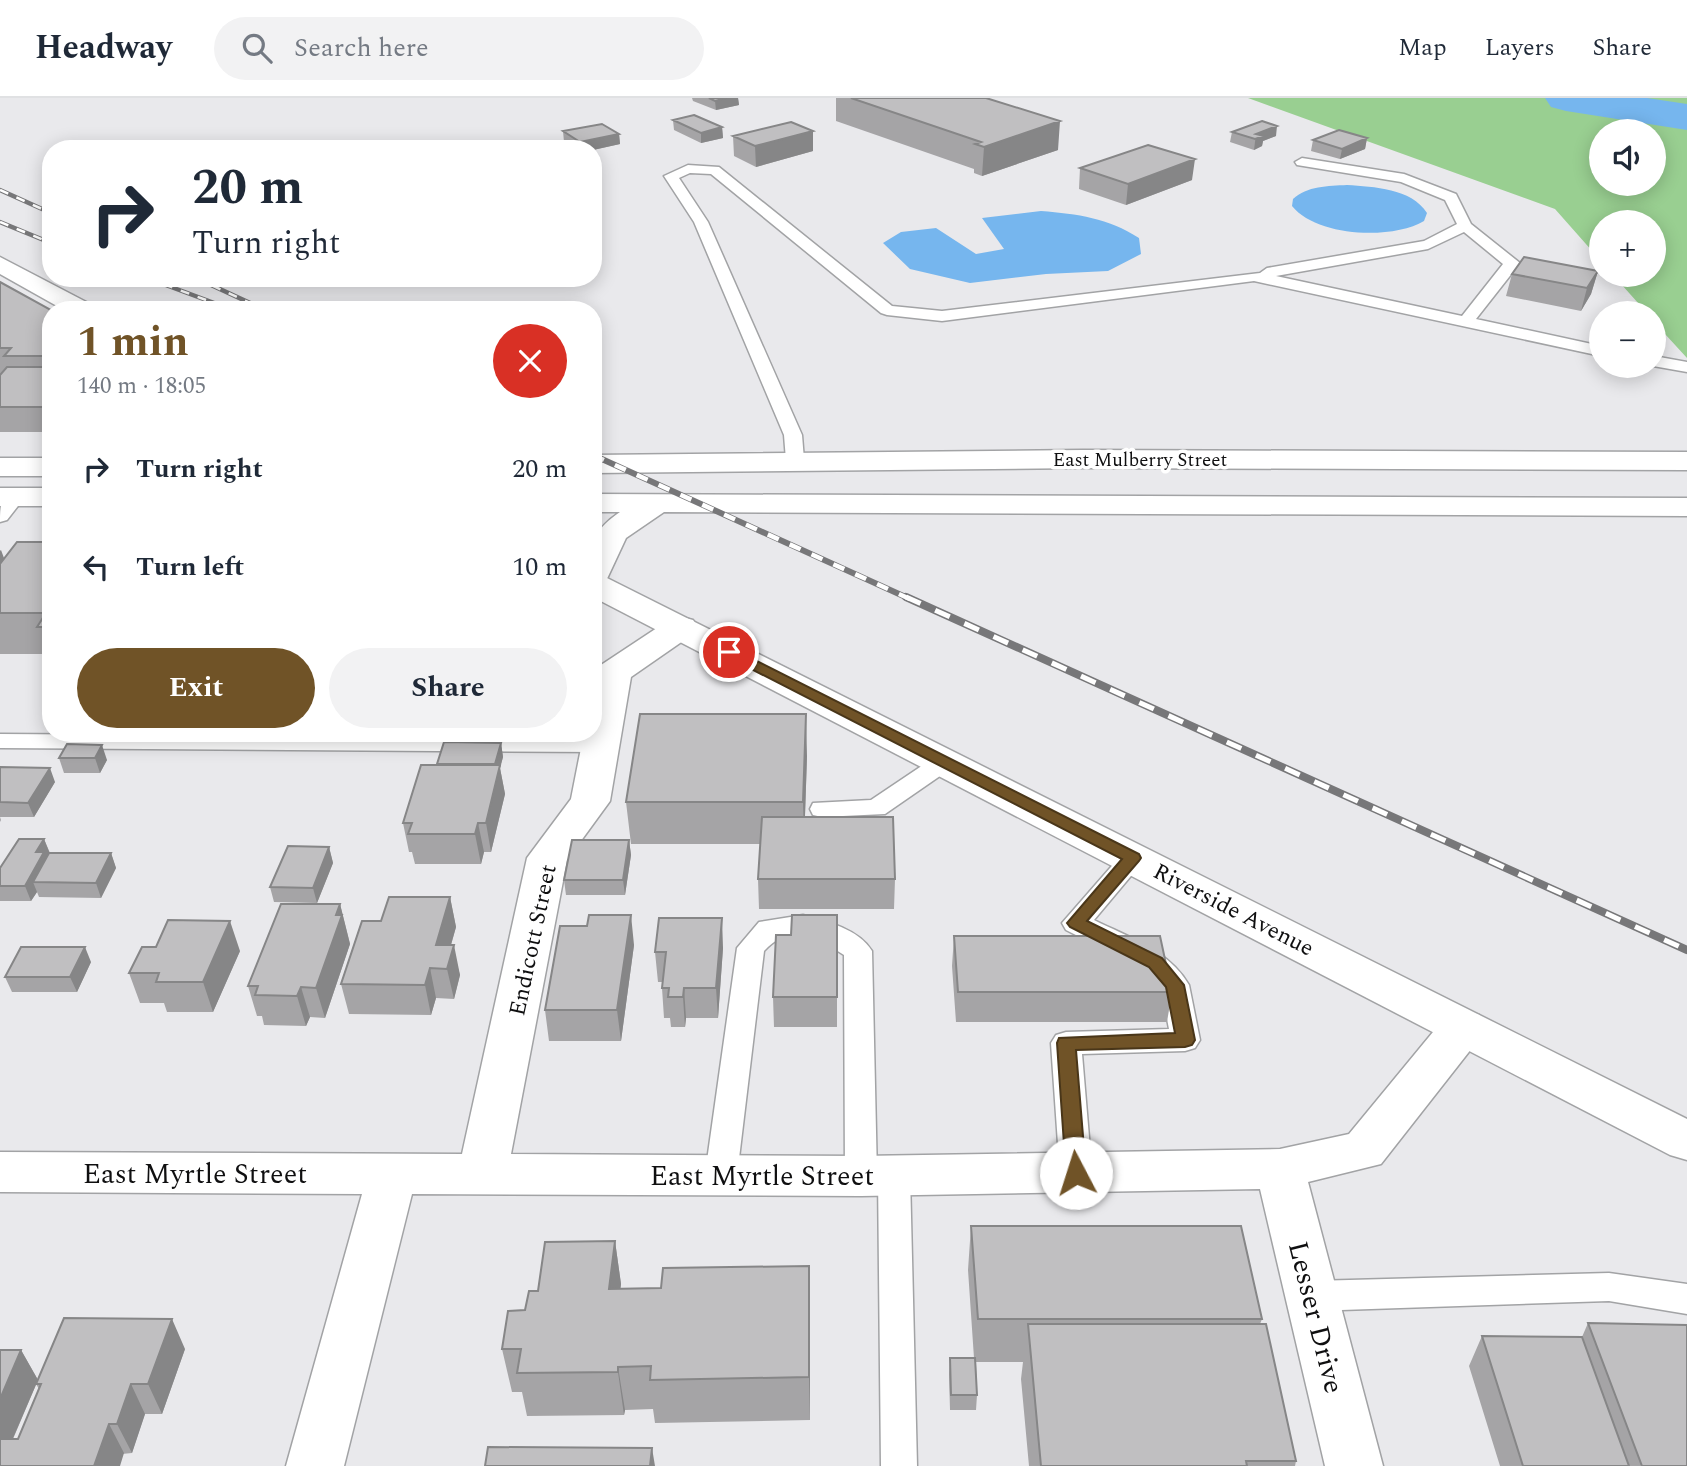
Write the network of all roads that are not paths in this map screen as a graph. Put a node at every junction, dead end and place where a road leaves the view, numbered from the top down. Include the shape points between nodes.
1 (1302, 162) dead end
2 (1465, 226) junction
3 (0, 264) edge
4 (1254, 276) junction
5 (67, 301) edge
6 (1466, 321) junction
7 (1589, 348) edge
8 (1666, 363) edge
9 (1687, 367) edge
10 (795, 460) junction
11 (1687, 461) edge
12 (602, 464) edge
13 (0, 467) edge
14 (42, 467) edge
15 (42, 498) edge
16 (5, 503) edge
17 (602, 503) edge
18 (657, 504) junction
19 (1687, 507) edge
20 (602, 550) edge
21 (602, 588) edge
22 (681, 627) junction
23 (602, 731) edge
24 (0, 741) edge
25 (42, 741) edge
26 (120, 742) edge
27 (600, 742) edge
28 (599, 746) junction
29 (944, 761) junction
30 (822, 809) dead end
31 (1133, 858) junction
32 (1463, 1027) junction
33 (1687, 1141) edge
34 (1280, 1169) junction
35 (0, 1172) edge
36 (1076, 1173) junction
37 (392, 1174) junction
38 (482, 1175) junction
39 (721, 1175) junction
40 (878, 1176) junction
41 (1312, 1296) junction
42 (1687, 1299) edge
43 (315, 1466) edge
44 (899, 1466) edge
45 (1354, 1466) edge

1 - 2 lane via 1416,182 1451,197
2 - 4 lane via 1428,245
2 - 6 lane via 1512,263
3 - 5 main road
4 - 6 lane
4 - 10 lane via 942,316 887,310 714,170 688,169 671,176 701,222 793,435
6 - 7 lane
8 - 9 lane
10 - 11 main road, East Mulberry Street
10 - 12 main road, East Mulberry Street
13 - 14 main road
15 - 16 main road
17 - 18 main road
18 - 19 main road
18 - 20 main road via 611,534
21 - 22 main road, Riverside Avenue
22 - 23 main road, Endicott Street via 614,673
22 - 29 main road, Riverside Avenue
24 - 25 lane
26 - 28 lane
27 - 28 main road, Endicott Street
28 - 38 main road, Endicott Street via 590,802 547,858
29 - 30 lane via 876,808
29 - 31 main road, Riverside Avenue
31 - 32 main road, Riverside Avenue
31 - 36 lane via 1076,923 1155,963 1175,985 1185,1040 1066,1043
32 - 33 main road, Riverside Avenue
32 - 34 main road, East Myrtle Street via 1364,1150
34 - 36 main road, East Myrtle Street
34 - 41 main road, Lesser Drive
35 - 37 main road, East Myrtle Street
36 - 40 main road, East Myrtle Street
37 - 38 main road, East Myrtle Street
37 - 43 main road
38 - 39 main road, East Myrtle Street
39 - 40 main road, East Myrtle Street
39 - 40 lane via 751,948 769,929 803,924 832,934 858,951
40 - 44 lane
41 - 42 lane via 1609,1287
41 - 45 main road, Lesser Drive

